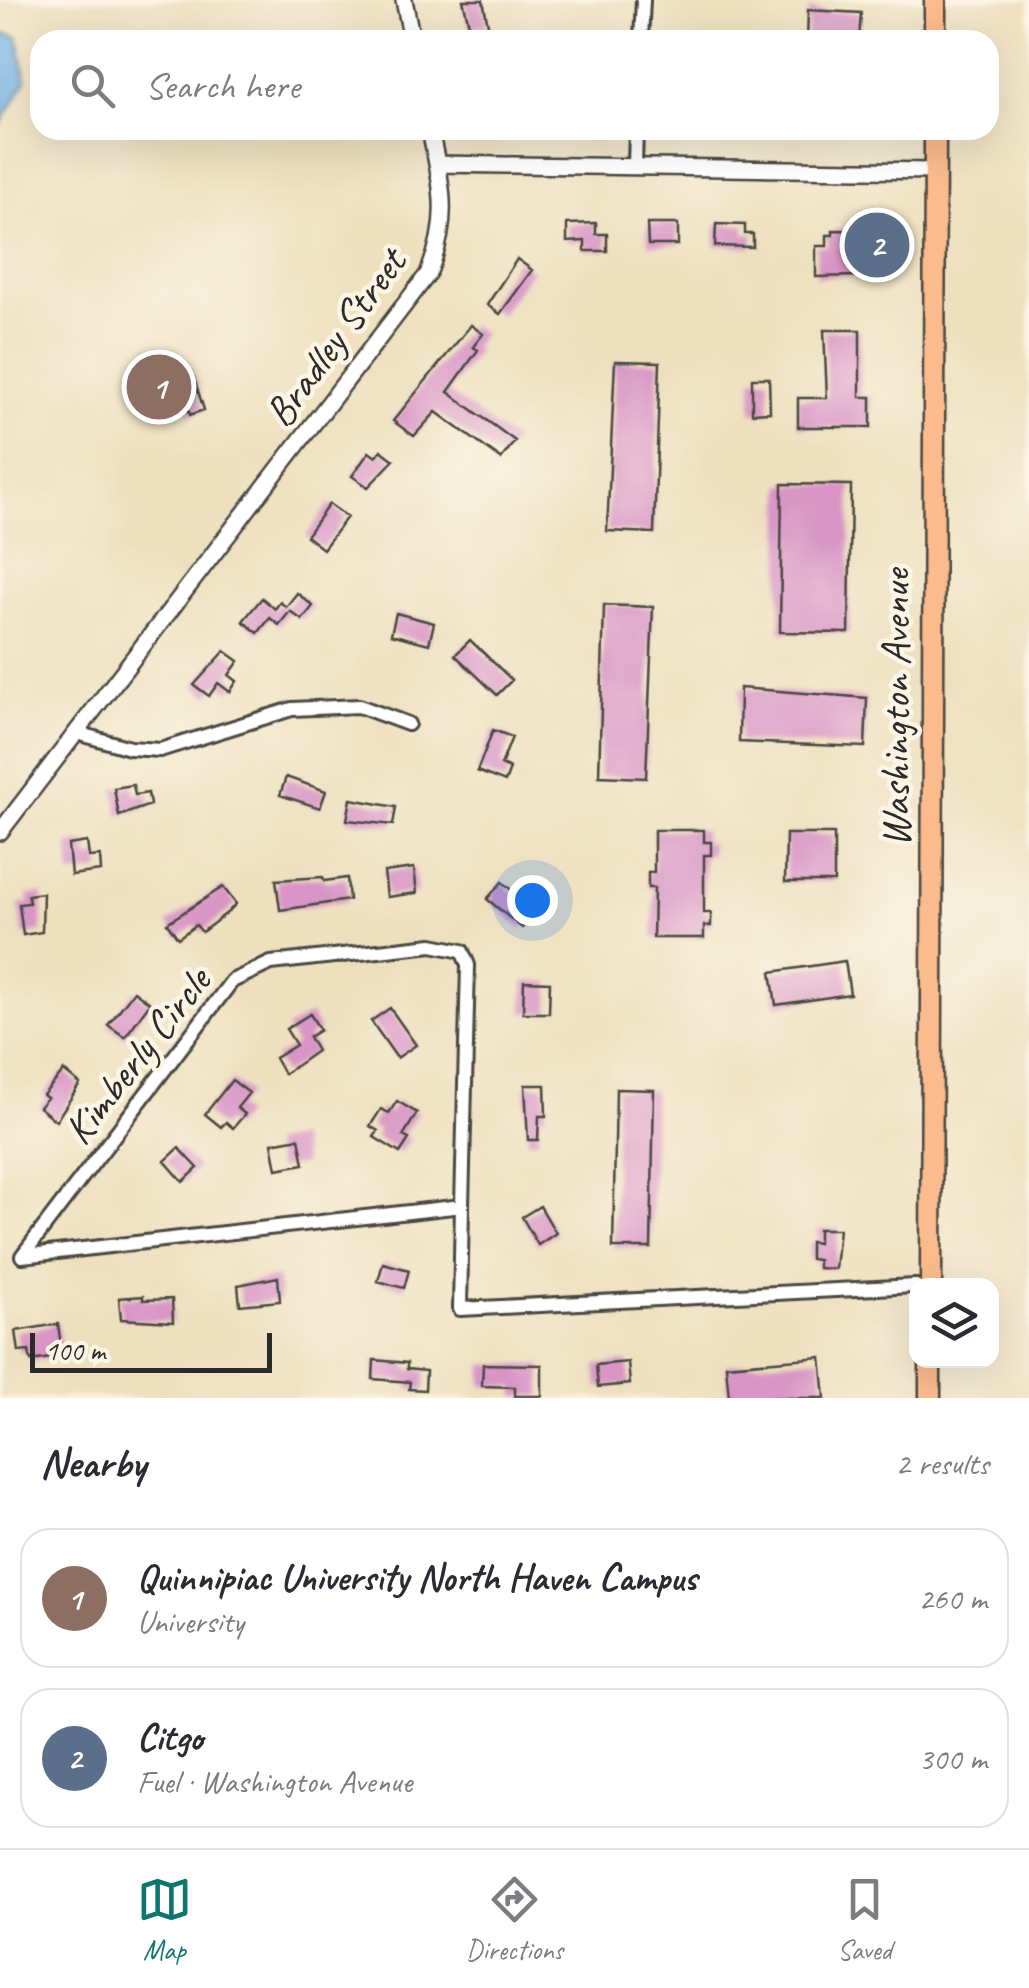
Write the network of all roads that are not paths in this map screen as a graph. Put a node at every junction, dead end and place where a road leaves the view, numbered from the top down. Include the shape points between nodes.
1 (404, 0) edge
2 (643, 0) edge
3 (936, 0) edge
4 (410, 30) edge
5 (642, 30) edge
6 (935, 30) edge
7 (432, 140) edge
8 (636, 140) edge
9 (934, 140) edge
10 (438, 164) junction
11 (635, 165) junction
12 (934, 171) junction
13 (408, 724) dead end
14 (77, 732) junction
15 (0, 832) edge
16 (462, 1206) junction
17 (930, 1278) edge
18 (909, 1286) edge
19 (930, 1368) edge
20 (930, 1398) edge

1 - 4 street
2 - 5 street
3 - 6 main road
7 - 10 street, Bradley Street
8 - 11 street
9 - 12 main road, Washington Avenue
10 - 11 street
10 - 14 street, Bradley Street via 446,207 428,274
11 - 12 street
12 - 17 main road, Washington Avenue
13 - 14 street via 360,706 292,709 160,750
14 - 15 street, Bradley Street
16 - 16 street, Kimberly Circle via 442,1208 22,1256 232,981 271,963 448,946 462,952 468,965
16 - 18 street, Kimberly Circle via 460,1309
19 - 20 main road

